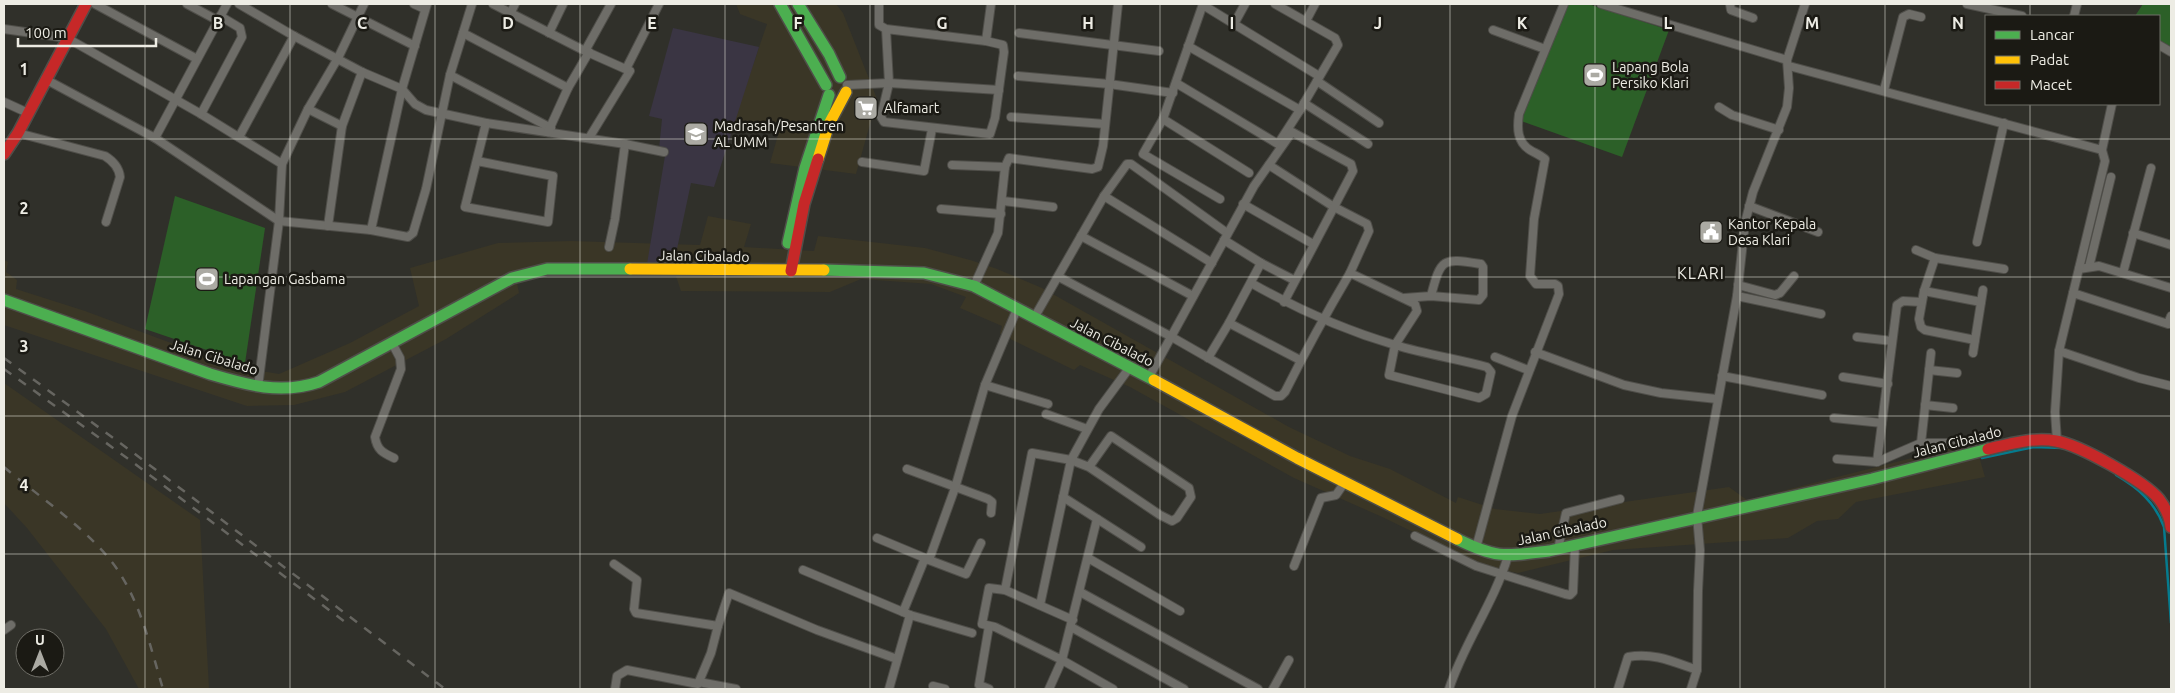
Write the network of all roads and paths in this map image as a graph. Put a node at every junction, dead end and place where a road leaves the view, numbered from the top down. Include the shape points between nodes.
1 (86, 4) edge
2 (95, 4) edge
3 (187, 4) edge
4 (227, 4) edge
5 (239, 4) edge
6 (332, 4) edge
7 (364, 4) edge
8 (414, 4) edge
9 (472, 4) edge
10 (493, 4) edge
11 (515, 4) edge
12 (563, 4) edge
13 (611, 4) edge
14 (659, 4) edge
15 (780, 4) edge
16 (798, 4) edge
17 (879, 4) edge
18 (991, 4) edge
19 (1113, 4) edge
20 (1118, 4) edge
21 (1245, 4) edge
22 (1275, 4) edge
23 (1315, 4) edge
24 (1564, 4) edge
25 (1601, 4) edge
26 (1730, 4) edge
27 (1805, 4) edge
28 (1967, 4) edge
29 (1203, 5) edge
30 (426, 6) edge
31 (510, 14) junction
32 (2017, 15) edge
33 (1921, 17) dead end
34 (218, 18) junction
35 (357, 18) junction
36 (1753, 18) dead end
37 (1306, 21) junction
38 (1234, 24) junction
39 (4, 29) edge
40 (886, 29) junction
41 (1493, 30) dead end
42 (463, 33) junction
43 (549, 33) junction
44 (1019, 33) dead end
45 (294, 36) junction
46 (67, 38) junction
47 (986, 41) junction
48 (1114, 44) junction
49 (414, 46) junction
50 (1188, 46) junction
51 (2160, 46) edge
52 (1545, 49) junction
53 (1159, 51) dead end
54 (587, 52) junction
55 (2171, 52) edge
56 (197, 58) junction
57 (338, 58) junction
58 (1788, 63) junction
59 (626, 69) junction
60 (362, 72) junction
61 (450, 75) junction
62 (1018, 76) dead end
63 (45, 79) junction
64 (1318, 79) junction
65 (889, 83) junction
66 (1176, 83) junction
67 (1109, 84) junction
68 (844, 85) junction
69 (568, 88) junction
70 (402, 89) junction
71 (828, 90) junction
72 (999, 90) junction
73 (1884, 90) junction
74 (1173, 93) junction
75 (175, 99) junction
76 (4, 102) edge
77 (2112, 105) edge
78 (1302, 107) junction
79 (1719, 107) dead end
80 (308, 109) junction
81 (28, 113) junction
82 (201, 114) junction
83 (443, 114) junction
84 (1011, 117) dead end
85 (1163, 119) junction
86 (486, 123) junction
87 (1380, 123) dead end
88 (2004, 123) junction
89 (1105, 124) junction
90 (342, 126) junction
91 (932, 129) junction
92 (1779, 130) junction
93 (549, 131) junction
94 (18, 133) junction
95 (239, 137) junction
96 (155, 138) junction
97 (589, 138) junction
98 (625, 144) junction
99 (1368, 144) dead end
100 (5, 148) edge
101 (2102, 150) junction
102 (664, 152) dead end
103 (477, 161) junction
104 (862, 162) dead end
105 (282, 164) junction
106 (952, 165) dead end
107 (1269, 165) junction
108 (1005, 167) junction
109 (2151, 168) dead end
110 (1249, 173) dead end
111 (2111, 177) dead end
112 (1104, 196) junction
113 (1220, 200) dead end
114 (1002, 201) junction
115 (1244, 204) junction
116 (1334, 206) junction
117 (1749, 206) junction
118 (1053, 207) dead end
119 (941, 209) dead end
120 (1001, 214) junction
121 (278, 221) junction
122 (106, 222) dead end
123 (328, 226) junction
124 (370, 230) junction
125 (1818, 232) dead end
126 (2133, 233) junction
127 (1081, 236) junction
128 (1226, 236) junction
129 (1977, 242) dead end
130 (1313, 244) junction
131 (2171, 245) edge
132 (609, 247) dead end
133 (1916, 250) dead end
134 (1935, 258) junction
135 (1212, 263) junction
136 (1261, 263) junction
137 (2089, 267) junction
138 (2079, 269) junction
139 (2004, 270) dead end
140 (787, 271) junction
141 (1350, 273) junction
142 (2122, 273) junction
143 (1794, 276) dead end
144 (1058, 277) junction
145 (1294, 280) junction
146 (1251, 283) junction
147 (1738, 285) junction
148 (974, 286) junction
149 (2171, 288) edge
150 (1983, 290) dead end
151 (1924, 291) junction
152 (2073, 294) junction
153 (1193, 296) junction
154 (1431, 296) junction
155 (1737, 296) junction
156 (1402, 298) junction
157 (4, 300) edge
158 (1284, 302) junction
159 (1921, 302) junction
160 (1981, 302) junction
161 (1016, 311) junction
162 (1820, 314) dead end
163 (2171, 316) edge
164 (1034, 318) junction
165 (1323, 320) junction
166 (1229, 324) junction
167 (2170, 324) edge
168 (1170, 336) junction
169 (1857, 337) dead end
170 (1975, 340) junction
171 (1892, 341) junction
172 (392, 343) junction
173 (1395, 345) junction
174 (2059, 351) junction
175 (1535, 352) junction
176 (1931, 353) dead end
177 (1973, 353) dead end
178 (1494, 357) dead end
179 (1208, 358) junction
180 (1300, 360) junction
181 (1130, 366) junction
182 (1528, 370) junction
183 (1929, 370) junction
184 (1957, 373) dead end
185 (1722, 376) junction
186 (1149, 377) junction
187 (1843, 377) dead end
188 (1888, 384) junction
189 (985, 385) junction
190 (2171, 386) edge
191 (258, 387) junction
192 (1822, 396) dead end
193 (1718, 399) junction
194 (1048, 404) dead end
195 (1925, 405) junction
196 (1953, 408) dead end
197 (1046, 414) dead end
198 (1834, 418) dead end
199 (1882, 423) junction
200 (1087, 429) junction
201 (2057, 441) junction
202 (1921, 443) junction
203 (1953, 443) dead end
204 (394, 458) dead end
205 (1837, 459) dead end
206 (1071, 460) junction
207 (1877, 462) junction
208 (1089, 467) junction
209 (907, 469) dead end
210 (1342, 487) junction
211 (955, 488) junction
212 (1063, 497) junction
213 (1620, 499) dead end
214 (991, 513) dead end
215 (1697, 516) junction
216 (1097, 519) junction
217 (2171, 521) edge
218 (1415, 536) dead end
219 (877, 538) dead end
220 (981, 543) dead end
221 (1141, 547) dead end
222 (1476, 548) junction
223 (1558, 549) junction
224 (1575, 551) junction
225 (1088, 558) junction
226 (927, 559) junction
227 (614, 564) dead end
228 (1506, 565) junction
229 (1294, 566) dead end
230 (803, 570) dead end
231 (1005, 590) junction
232 (1080, 592) junction
233 (1040, 605) junction
234 (1180, 611) dead end
235 (906, 614) junction
236 (1072, 624) junction
237 (11, 625) dead end
238 (718, 626) junction
239 (989, 626) junction
240 (4, 630) edge
241 (972, 633) dead end
242 (897, 659) junction
243 (1062, 660) junction
244 (1289, 660) dead end
245 (1697, 670) junction
246 (699, 682) junction
247 (933, 686) dead end
248 (615, 689) edge
249 (736, 689) edge
250 (889, 689) edge
251 (945, 689) edge
252 (989, 689) edge
253 (1049, 689) edge
254 (1112, 689) edge
255 (1184, 689) edge
256 (1258, 689) edge
257 (1272, 689) edge
258 (1449, 689) edge
259 (1618, 689) edge
260 (1691, 689) edge

1 - 46 street
2 - 56 street
3 - 34 street
4 - 34 street
5 - 45 street
6 - 35 street
7 - 35 street
8 - 30 street
9 - 42 street
10 - 31 street
11 - 31 street
12 - 43 street
13 - 54 street
14 - 59 street
15 - 71 street
16 - 68 street
17 - 40 street via 879,25
18 - 47 street
19 - 20 street
20 - 48 street
21 - 38 street
22 - 37 street
23 - 37 street
24 - 52 street
25 - 58 street
26 - 36 street via 1731,10
27 - 58 street
28 - 32 street
29 - 38 street
29 - 50 street
30 - 49 street
31 - 43 street
33 - 73 street via 1909,14 1903,17
34 - 56 street
34 - 82 street via 240,28 242,37
35 - 49 street
35 - 57 street
37 - 64 street via 1337,40 1338,45
38 - 64 street
39 - 46 street
40 - 47 street
40 - 65 street
41 - 52 street
42 - 61 street
42 - 69 street
43 - 54 street
44 - 48 street
45 - 57 street
45 - 95 street
46 - 63 street
46 - 75 street
47 - 72 street via 1003,47
48 - 53 street
48 - 67 street
49 - 70 street
50 - 66 street
50 - 78 street
51 - 55 street
52 - 175 street via 1517,126 1525,147 1545,159 1534,219 1530,276 1536,284 1555,284 1559,290 1554,310
54 - 59 street
54 - 69 street
56 - 75 street
57 - 60 street
57 - 80 street
58 - 73 street
58 - 92 street via 1787,107
59 - 97 street via 630,71
60 - 70 street
60 - 90 street
61 - 83 street
61 - 93 street
62 - 67 street
63 - 81 street
63 - 96 street
64 - 78 street
64 - 87 street
65 - 68 street
65 - 72 street
65 - 91 street via 881,117 884,122
66 - 74 street
66 - 78 street via 1278,144
67 - 74 street
67 - 89 street
68 - 71 street via 840,97
68 - 71 street via 830,78
68 - 140 street via 828,124
69 - 93 street
70 - 83 street via 415,104
70 - 124 street
71 - 140 street via 795,202
72 - 91 street via 994,128 990,134
73 - 88 street
74 - 85 street
75 - 82 street
75 - 96 street
76 - 81 street
77 - 101 street
78 - 99 street
79 - 92 street via 1732,115
80 - 90 street
80 - 105 street
81 - 94 street
82 - 95 street
83 - 86 street
83 - 124 street via 412,236
84 - 89 street
85 - 110 street
85 - 113 street via 1143,154
86 - 93 street
86 - 103 street
88 - 101 street
88 - 129 street
89 - 108 street via 1098,168 1009,158
90 - 123 street
91 - 104 street via 924,171
92 - 117 street
93 - 97 street
94 - 100 street
94 - 122 street via 105,156 112,161 120,177
95 - 105 street
96 - 121 street
97 - 98 street
98 - 102 street
98 - 132 street
101 - 138 street via 2105,161
103 - 103 street via 465,206 548,222 553,176
105 - 121 street
106 - 108 street
107 - 115 street
107 - 116 street
107 - 116 street via 1292,132 1351,164 1353,171
108 - 114 street
109 - 126 street
111 - 137 street
112 - 127 street
112 - 128 street via 1124,166 1131,164
112 - 135 street
114 - 118 street
114 - 120 street
115 - 128 street
115 - 130 street
116 - 130 street
116 - 141 street via 1369,228
117 - 125 street
117 - 147 street
119 - 120 street
120 - 148 street via 998,233
121 - 123 street
121 - 191 street
123 - 124 street
126 - 131 street
126 - 142 street
127 - 144 street
127 - 153 street
128 - 135 street
128 - 136 street
130 - 145 street
133 - 134 street
134 - 139 street
134 - 151 street
135 - 153 street
136 - 145 street
136 - 146 street
137 - 138 street
137 - 142 street via 2099,266
138 - 152 street
140 - 148 street, Jalan Cibalado via 902,271 940,276
140 - 172 street, Jalan Cibalado via 547,269 512,278
141 - 156 street
141 - 165 street
142 - 149 street
143 - 147 street via 1775,295
144 - 164 street
144 - 168 street
145 - 158 street
146 - 158 street
146 - 166 street
147 - 155 street
148 - 161 street, Jalan Cibalado
150 - 160 street
151 - 159 street
151 - 160 street
152 - 167 street
152 - 174 street
153 - 168 street
154 - 154 street via 1440,269 1446,262 1452,260 1483,267 1482,298
154 - 156 street
155 - 162 street
155 - 185 street
156 - 173 street via 1415,304 1418,311
157 - 191 street, Jalan Cibalado via 210,374
158 - 165 street
159 - 170 street via 1919,322 1922,328
159 - 171 street via 1903,301 1897,305
160 - 170 street
161 - 164 street, Jalan Cibalado
161 - 189 street
163 - 167 street
164 - 181 street, Jalan Cibalado
165 - 173 street
165 - 180 street
166 - 179 street
166 - 180 street
168 - 179 street
168 - 186 street
169 - 171 street
170 - 177 street
171 - 188 street
172 - 191 street, Jalan Cibalado via 301,388
172 - 204 street via 400,358 401,369 375,437 380,451
173 - 173 street via 1389,371 1392,377 1479,398 1486,394 1491,372 1487,367
174 - 190 street
174 - 201 street via 2055,412
175 - 182 street
175 - 193 street via 1624,385
176 - 183 street
178 - 182 street
179 - 180 street via 1275,396 1284,392
181 - 186 street, Jalan Cibalado
181 - 200 street
182 - 222 street
183 - 184 street
183 - 195 street
185 - 192 street
185 - 193 street
186 - 210 street, Jalan Cibalado
187 - 188 street
188 - 199 street
189 - 194 street
189 - 211 street
193 - 215 street
195 - 196 street
195 - 202 street
197 - 200 street
198 - 199 street
199 - 207 street
200 - 206 street
201 - 215 street, Jalan Cibalado via 2009,444 1872,479
201 - 217 street, Jalan Cibalado via 2137,480 2159,499
202 - 203 street
202 - 207 street
205 - 207 street
206 - 208 street
206 - 212 street
206 - 231 street via 1032,453
208 - 208 street via 1111,436 1189,488 1190,497 1172,521
209 - 211 street
210 - 222 street, Jalan Cibalado
210 - 229 street via 1332,497 1322,498
211 - 214 street via 988,499 992,502
211 - 226 street
212 - 216 street
212 - 233 street
213 - 223 street via 1566,513
215 - 224 street, Jalan Cibalado
215 - 245 street via 1700,550
216 - 221 street
216 - 225 street
218 - 228 street via 1476,566
219 - 226 street
220 - 226 street via 966,574
222 - 228 street, Jalan Cibalado via 1492,554
223 - 224 street, Jalan Cibalado
223 - 228 street, Jalan Cibalado via 1529,555
224 - 228 street via 1570,594 1559,593
225 - 232 street
225 - 234 street
226 - 235 street
227 - 238 street via 638,580 636,613
228 - 258 street via 1464,650
230 - 235 street
231 - 233 street
231 - 239 street via 989,588 982,624
232 - 236 street
232 - 256 street
233 - 236 street
235 - 241 street
235 - 242 street
236 - 243 street
236 - 255 street
237 - 240 street
238 - 242 street via 729,593
238 - 246 street
239 - 243 street
239 - 252 street via 978,685
242 - 250 street
243 - 253 street
243 - 254 street
244 - 257 street
245 - 259 street via 1660,658 1628,657
245 - 260 street
246 - 248 street via 627,670 617,676
246 - 249 street
247 - 251 street

